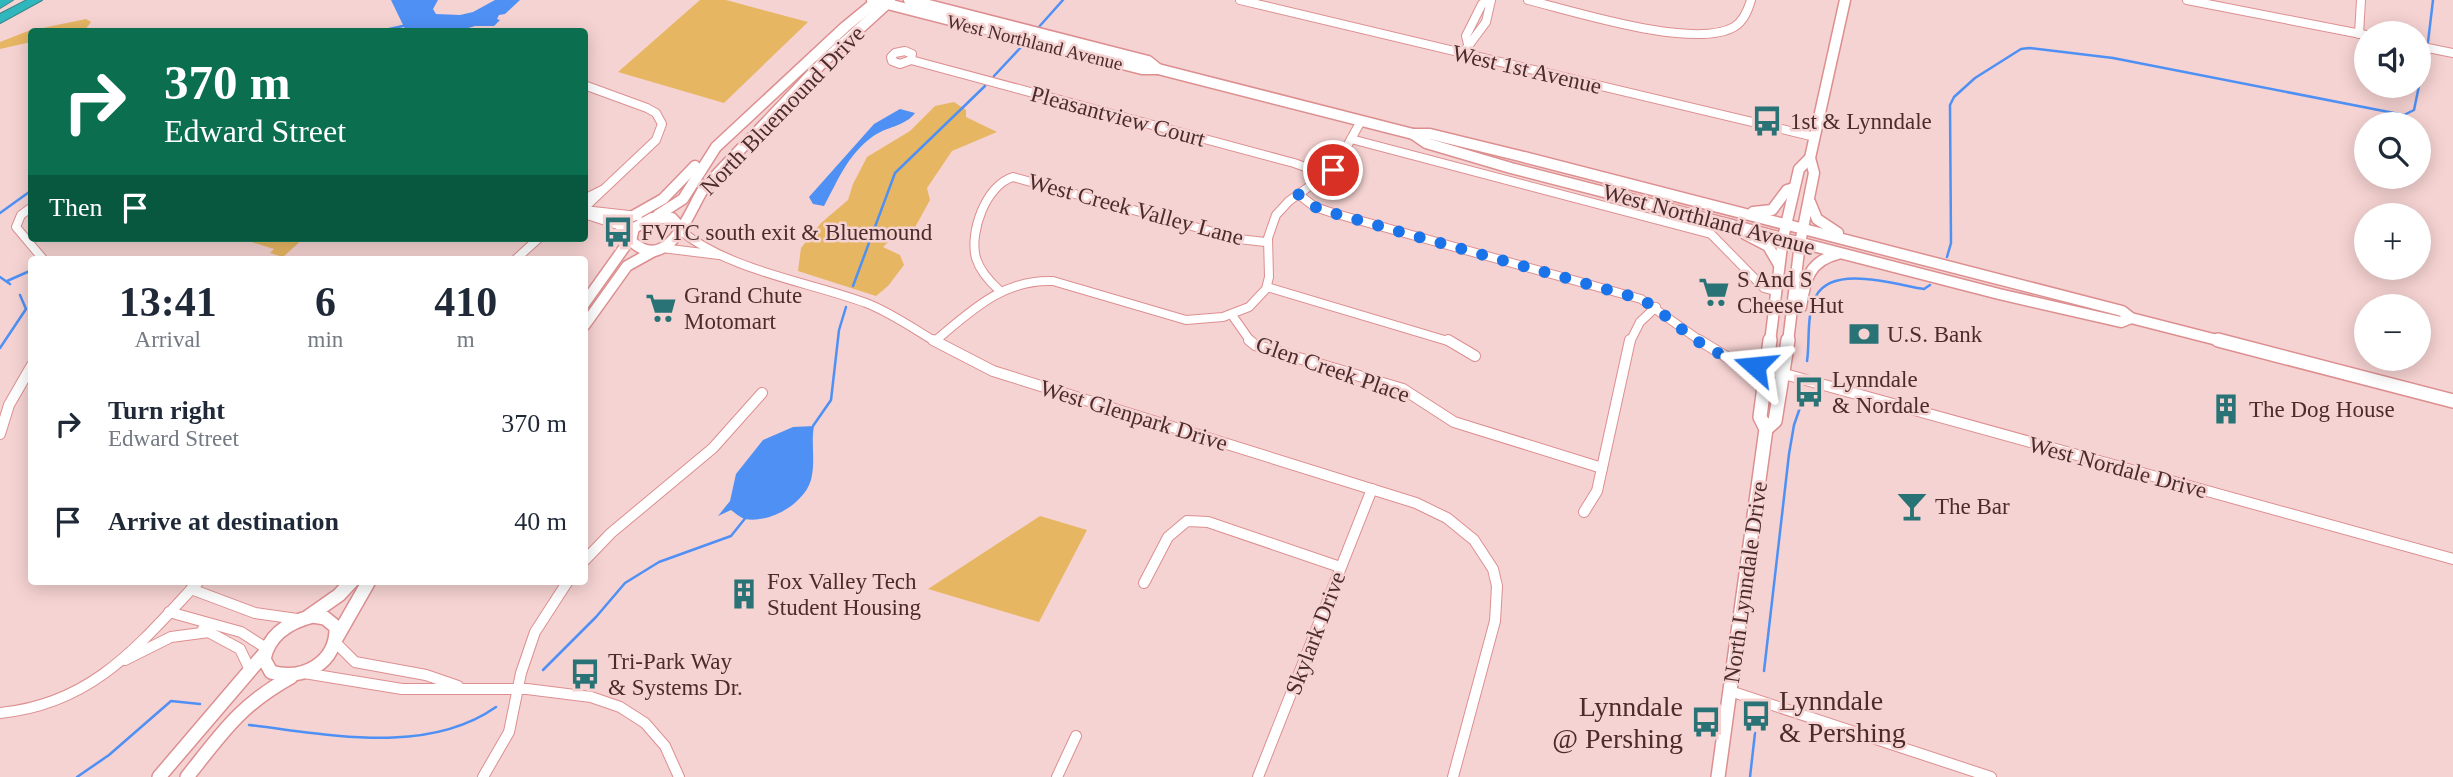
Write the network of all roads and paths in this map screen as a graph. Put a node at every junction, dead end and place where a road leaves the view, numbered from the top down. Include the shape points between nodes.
1 (7, 0) edge
2 (36, 0) edge
3 (909, 0) edge
4 (1240, 0) edge
5 (1491, 0) edge
6 (1528, 0) edge
7 (1751, 0) edge
8 (1845, 0) edge
9 (2187, 0) edge
10 (2361, 0) edge
11 (881, 1) edge
12 (919, 1) edge
13 (858, 2) dead end
14 (0, 4) edge
15 (0, 19) edge
16 (2362, 21) edge
17 (845, 27) junction
18 (2354, 33) edge
19 (2431, 49) edge
20 (2453, 53) edge
21 (1463, 54) junction
22 (911, 60) dead end
23 (1158, 69) junction
24 (588, 86) edge
25 (1361, 121) junction
26 (1413, 134) junction
27 (1815, 137) junction
28 (1351, 139) junction
29 (716, 147) junction
30 (1810, 158) junction
31 (1322, 177) junction
32 (1794, 188) junction
33 (604, 189) junction
34 (1298, 194) junction
35 (588, 197) edge
36 (1809, 201) junction
37 (588, 207) edge
38 (28, 210) edge
39 (1730, 210) junction
40 (588, 212) edge
41 (633, 216) junction
42 (588, 217) edge
43 (653, 217) junction
44 (1704, 218) junction
45 (1786, 225) junction
46 (1734, 226) junction
47 (681, 229) junction
48 (1803, 229) junction
49 (1701, 231) junction
50 (631, 236) junction
51 (1783, 239) junction
52 (28, 242) edge
53 (28, 242) edge
54 (535, 242) edge
55 (1265, 242) junction
56 (1800, 243) junction
57 (660, 248) junction
58 (1841, 254) junction
59 (40, 256) edge
60 (519, 256) edge
61 (721, 256) junction
62 (1915, 258) junction
63 (1779, 265) junction
64 (1267, 287) junction
65 (999, 290) junction
66 (1775, 291) junction
67 (588, 298) edge
68 (1656, 307) junction
69 (1790, 311) junction
70 (1232, 315) junction
71 (2131, 318) junction
72 (588, 320) edge
73 (934, 341) junction
74 (1475, 356) dead end
75 (1765, 369) junction
76 (28, 372) edge
77 (1784, 374) junction
78 (762, 393) dead end
79 (2453, 401) edge
80 (1766, 429) junction
81 (0, 434) edge
82 (1602, 468) junction
83 (1372, 489) junction
84 (1584, 512) dead end
85 (588, 557) edge
86 (2453, 559) edge
87 (1340, 567) junction
88 (1143, 583) dead end
89 (195, 585) edge
90 (348, 585) edge
91 (367, 585) edge
92 (565, 585) edge
93 (191, 589) junction
94 (169, 612) junction
95 (302, 618) junction
96 (194, 621) junction
97 (209, 632) junction
98 (336, 640) junction
99 (265, 651) junction
100 (114, 667) junction
101 (250, 672) junction
102 (299, 674) junction
103 (463, 688) junction
104 (519, 689) junction
105 (1730, 691) junction
106 (0, 713) edge
107 (1076, 736) dead end
108 (159, 777) edge
109 (187, 777) edge
110 (483, 777) edge
111 (679, 777) edge
112 (1057, 777) edge
113 (1258, 777) edge
114 (1453, 777) edge
115 (1718, 777) edge
116 (1991, 777) edge

1 - 14 highway
2 - 15 highway
3 - 12 main road, West Northland Avenue
4 - 21 street, West 1st Avenue
5 - 21 street via 1476,38
6 - 7 street via 1695,35 1731,29 1745,17
8 - 27 main road, North Lynndale Drive
9 - 18 street
10 - 16 street
11 - 17 main road, North Bluemound Drive
11 - 23 main road, West Northland Avenue via 1142,69
11 - 47 main road, North Bluemound Drive via 705,188
12 - 23 main road, West Northland Avenue via 1148,61
13 - 17 main road via 857,12
17 - 29 main road, North Bluemound Drive
19 - 20 street
21 - 27 street, West 1st Avenue
22 - 31 street, Pleasantview Court via 1294,163
23 - 25 main road, West Northland Avenue
24 - 33 street via 647,108 662,124 656,140
25 - 26 main road, West Northland Avenue
25 - 28 street
26 - 39 main road, West Northland Avenue via 1473,144
26 - 44 main road, West Northland Avenue via 1426,143 1511,168
27 - 30 main road, North Lynndale Drive
28 - 31 street via 1337,164
28 - 49 street
29 - 41 main road via 663,199
29 - 43 main road, North Bluemound Drive via 682,199
30 - 32 main road, North Lynndale Drive via 1799,169
30 - 36 main road, North Lynndale Drive via 1814,173
31 - 34 street
32 - 39 main road via 1769,211
32 - 45 main road, North Lynndale Drive
33 - 35 street
33 - 37 street
34 - 55 street via 1273,219
34 - 68 street, West Nordale Drive via 1333,213 1617,291
36 - 48 main road, North Lynndale Drive
36 - 62 main road via 1817,219 1832,231
38 - 53 street via 20,215 16,228
39 - 45 main road, West Northland Avenue
40 - 41 street
41 - 43 street
42 - 50 street via 618,225
43 - 47 main road via 674,218
43 - 50 main road via 637,225
44 - 46 main road, West Northland Avenue
44 - 49 street
45 - 48 main road, West Northland Avenue
45 - 51 main road, North Lynndale Drive
46 - 51 main road, West Northland Avenue
46 - 63 main road via 1768,246
47 - 57 main road via 675,241
47 - 61 street, West Glenpark Drive
48 - 56 main road, North Lynndale Drive
48 - 62 main road, West Northland Avenue
49 - 66 street via 1720,241 1764,288
50 - 57 main road via 639,248
50 - 67 main road
51 - 56 main road, West Northland Avenue
51 - 63 main road, North Lynndale Drive
52 - 59 street
54 - 60 street
55 - 64 street
55 - 65 street, West Creek Valley Lane via 1239,239 1030,180 1006,178 994,188 973,242 978,264
56 - 58 main road, West Northland Avenue
56 - 69 main road, North Lynndale Drive
57 - 61 street, West Glenpark Drive
57 - 72 main road via 627,266
58 - 69 main road via 1815,263 1801,307
58 - 71 main road, West Northland Avenue via 2121,322
61 - 73 street, West Glenpark Drive via 869,304
62 - 71 main road, West Northland Avenue via 2122,311
63 - 66 main road, North Lynndale Drive
64 - 70 street
64 - 74 street via 1444,338
65 - 70 street via 1045,280 1186,320
65 - 73 street
66 - 75 main road, North Lynndale Drive
68 - 75 street, West Nordale Drive via 1701,344
68 - 82 street via 1631,338
69 - 77 main road, North Lynndale Drive
70 - 82 street, Glen Creek Place via 1255,345 1403,389 1454,422
71 - 79 main road, West Northland Avenue
73 - 83 street, West Glenpark Drive via 993,371
75 - 77 street, West Nordale Drive
75 - 80 main road, North Lynndale Drive via 1760,417
76 - 81 street via 9,405
77 - 80 main road, North Lynndale Drive via 1775,421
77 - 86 street, West Nordale Drive
78 - 85 street via 713,448
80 - 105 main road, North Lynndale Drive
82 - 84 street via 1597,491
83 - 87 street, Skylark Drive
83 - 114 street, West Glenpark Drive via 1431,508 1467,531 1494,572 1497,612
87 - 88 street via 1197,521 1173,530
87 - 113 street, Skylark Drive
89 - 93 street
90 - 95 main road
91 - 98 main road
92 - 104 street via 536,632
93 - 94 street
93 - 95 street via 255,613
94 - 96 street
94 - 100 street
95 - 98 main road via 330,620 336,627
95 - 99 main road via 279,631
96 - 97 street
96 - 99 street via 241,632
97 - 100 street via 160,641
97 - 101 street via 239,647 249,660
98 - 102 main road via 323,660
98 - 103 street via 355,663
99 - 101 main road
99 - 102 main road via 265,664 271,672
100 - 106 street via 53,703
101 - 108 main road
102 - 103 street via 418,691
102 - 109 main road via 262,693 238,713
103 - 104 street
104 - 110 street via 509,732
104 - 111 street via 572,692 621,708 640,719 660,740
105 - 115 main road, North Lynndale Drive
105 - 116 street
107 - 112 street

